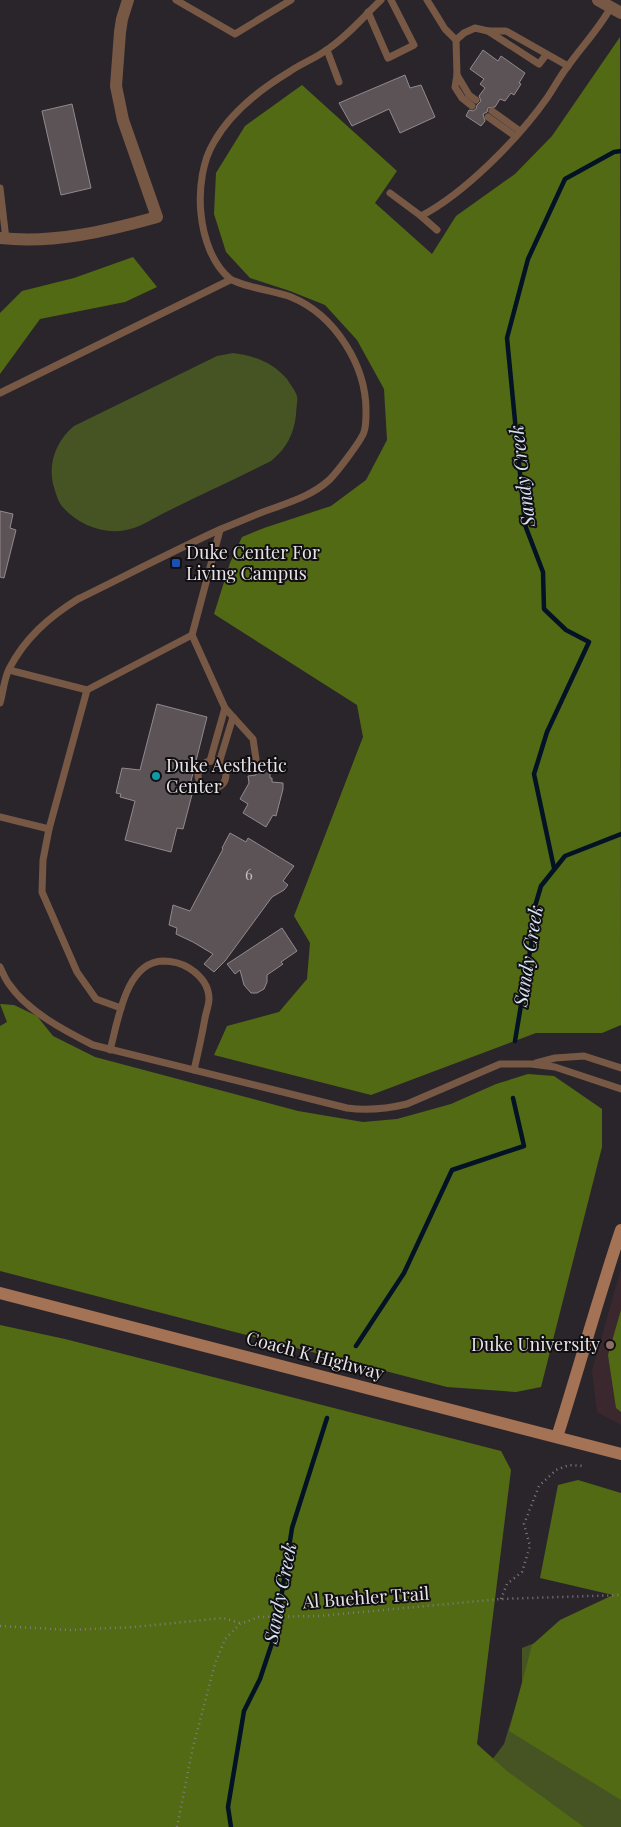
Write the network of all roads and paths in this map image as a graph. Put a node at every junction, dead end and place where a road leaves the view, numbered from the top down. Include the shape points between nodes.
1 (128, 0) edge
2 (176, 0) edge
3 (291, 0) edge
4 (381, 0) edge
5 (391, 0) edge
6 (427, 0) edge
7 (598, 0) edge
8 (616, 10) edge
9 (368, 12) junction
10 (488, 31) junction
11 (456, 40) junction
12 (327, 50) junction
13 (546, 55) junction
14 (568, 66) junction
15 (339, 82) dead end
16 (474, 103) dead end
17 (490, 114) dead end
18 (518, 134) junction
19 (0, 188) edge
20 (390, 193) dead end
21 (421, 216) junction
22 (437, 230) dead end
23 (3, 238) edge
24 (230, 280) junction
25 (0, 393) edge
26 (220, 530) junction
27 (192, 635) junction
28 (9, 670) junction
29 (86, 690) junction
30 (0, 703) edge
31 (225, 708) junction
32 (233, 718) junction
33 (256, 760) dead end
34 (210, 761) junction
35 (219, 763) junction
36 (0, 817) edge
37 (48, 829) junction
38 (0, 967) edge
39 (121, 1008) junction
40 (110, 1050) junction
41 (531, 1064) junction
42 (621, 1068) edge
43 (194, 1070) junction
44 (621, 1090) edge
45 (621, 1230) edge
46 (0, 1293) edge
47 (557, 1437) junction
48 (621, 1454) edge
49 (584, 1466) dead end
50 (621, 1594) edge
51 (501, 1599) junction
52 (240, 1624) junction
53 (0, 1626) edge
54 (177, 1827) edge

1 - 23 street via 120,32 116,86 124,120 157,217 88,234
2 - 3 lane via 235,34
4 - 9 lane
5 - 9 lane via 414,44 388,58
6 - 11 lane
7 - 8 street
8 - 14 lane
9 - 12 lane
10 - 11 lane via 475,28
10 - 13 lane via 506,31
10 - 13 lane via 539,64
11 - 16 lane via 455,87 462,98
12 - 15 lane
12 - 24 lane via 261,90 235,113 210,149 200,184 202,222 210,250
13 - 14 lane
14 - 18 lane
17 - 18 lane
18 - 21 lane via 474,179
19 - 23 lane
20 - 21 lane
21 - 22 lane
24 - 25 lane
24 - 26 lane via 292,298 321,315 342,340 358,368 366,399 366,415 364,432 329,480 305,497
26 - 27 lane
26 - 28 lane via 78,599 58,612 41,625
27 - 29 lane
27 - 31 lane
28 - 29 lane
28 - 30 lane
29 - 37 lane
31 - 32 lane
31 - 34 lane
32 - 33 lane via 253,739
32 - 35 lane
34 - 35 lane
34 - 35 lane via 202,765 198,773 200,782 207,788 216,788 226,779 225,770
36 - 37 lane
37 - 39 lane via 42,860 42,892 46,904 77,972 96,999
38 - 40 lane via 9,985 30,1007 67,1033 93,1046
39 - 40 lane
39 - 43 lane via 135,977 153,963 178,963 196,973 206,984 209,999
40 - 43 lane
41 - 42 lane via 584,1056
41 - 43 lane via 500,1064 407,1104 363,1111
41 - 44 lane via 555,1067
45 - 47 main road
46 - 47 main road, Coach K Highway
47 - 48 main road, Coach K Highway
49 - 51 path via 569,1465 556,1470 539,1486 524,1524 530,1546 522,1572 507,1584
50 - 51 path, Al Buehler Trail
51 - 52 path, Al Buehler Trail via 319,1616 259,1617
52 - 53 path via 223,1618 134,1627
52 - 54 path, Al Buehler Trail via 225,1639 215,1664 193,1747

